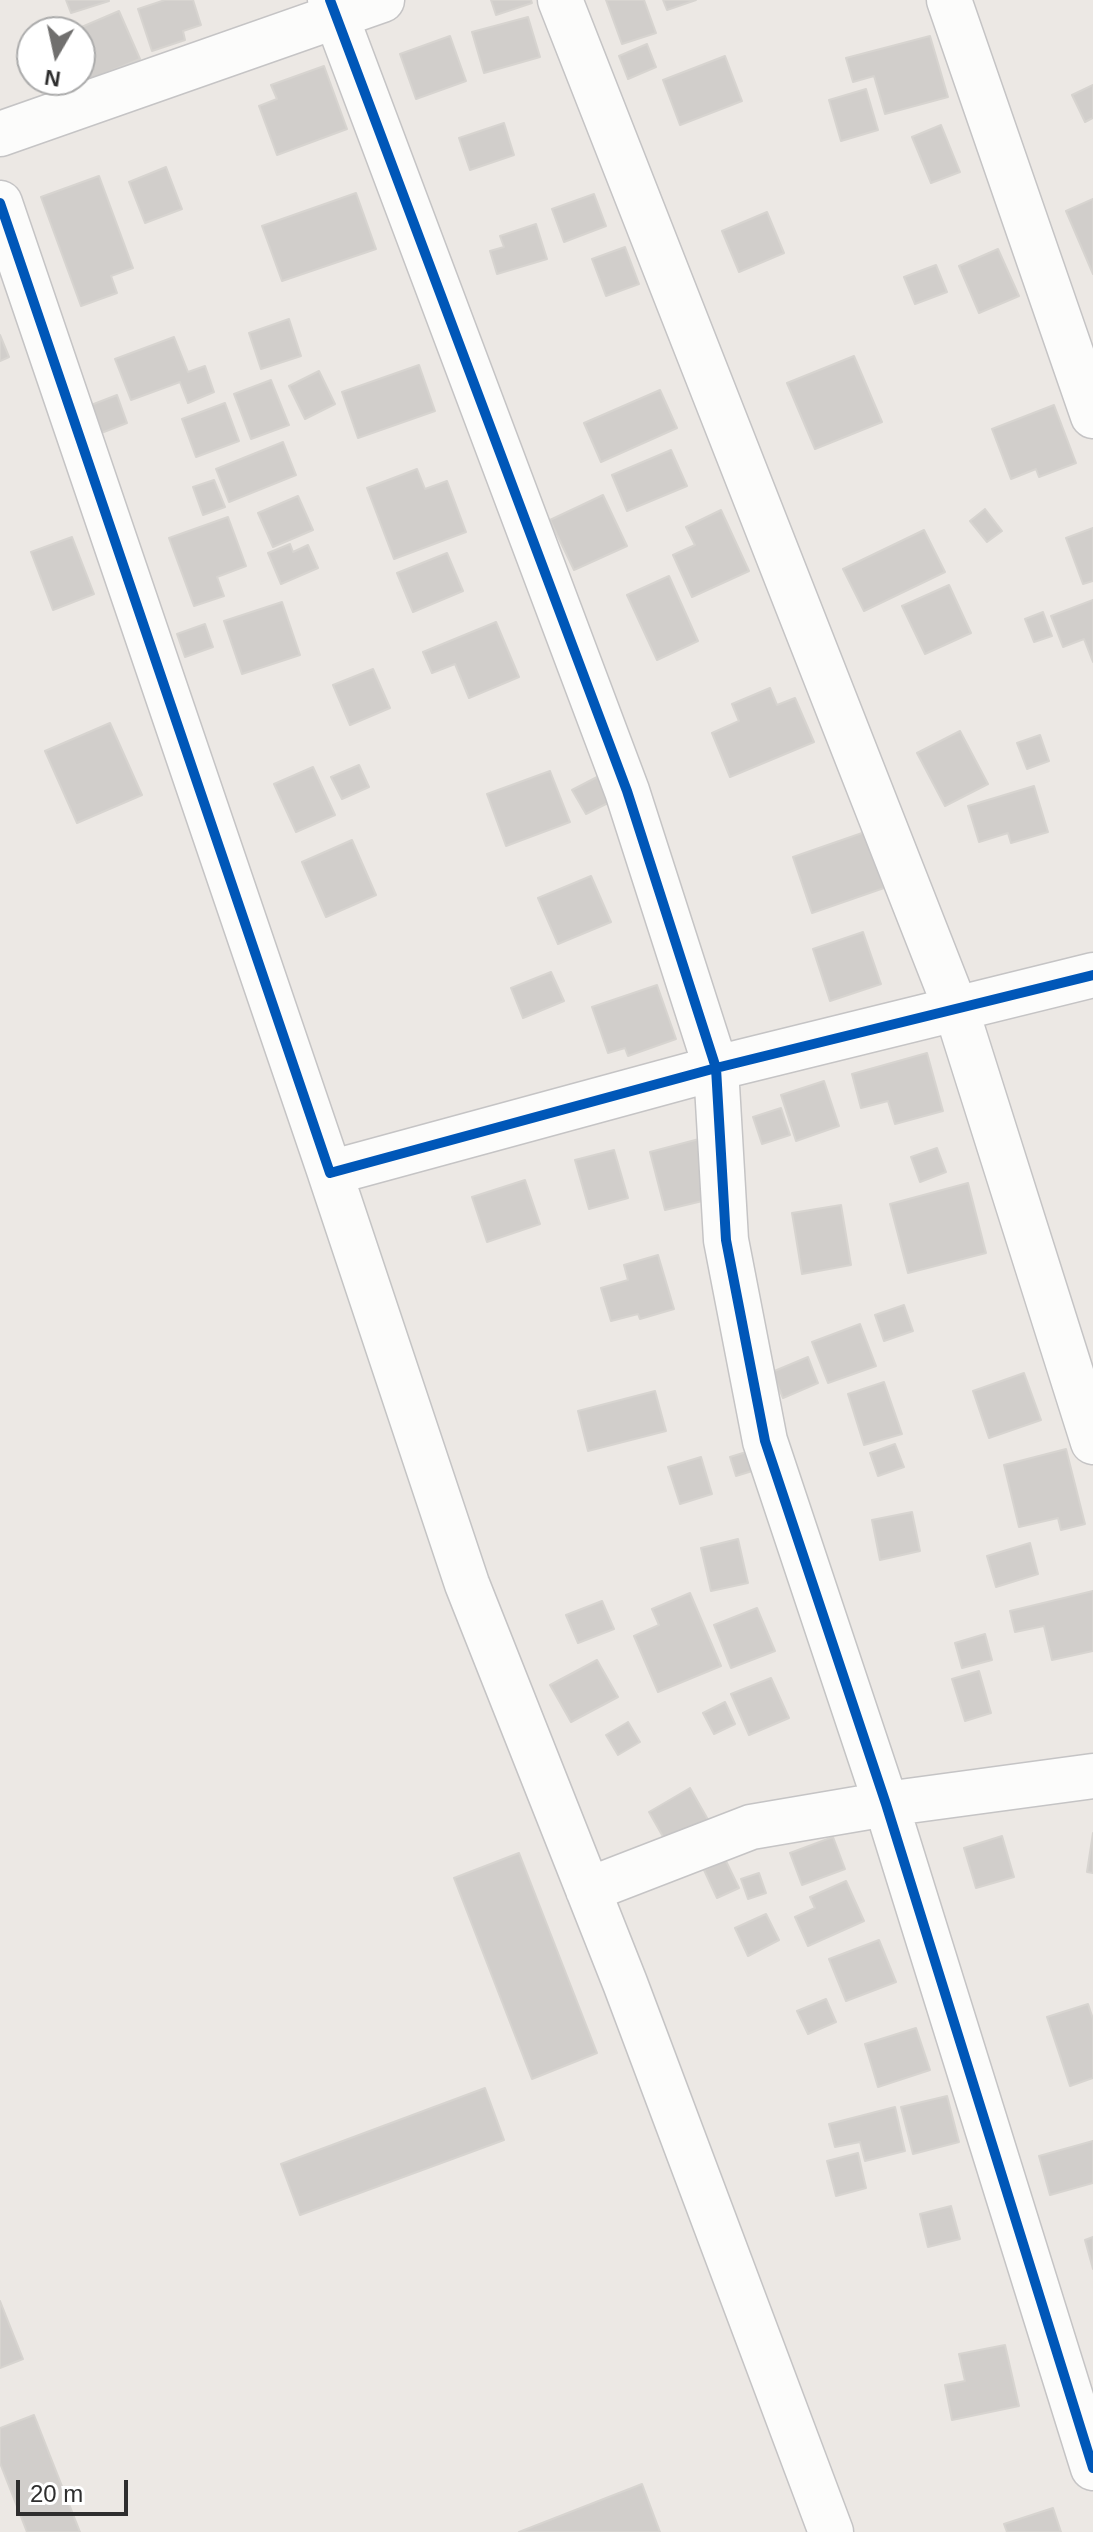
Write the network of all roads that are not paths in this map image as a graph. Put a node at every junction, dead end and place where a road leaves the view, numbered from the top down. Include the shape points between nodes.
1 (382, 0) edge
2 (560, 0) edge
3 (949, 0) edge
4 (333, 8) edge
5 (0, 134) edge
6 (0, 203) edge
7 (1093, 416) edge
8 (1093, 975) edge
9 (956, 1009) junction
10 (716, 1068) junction
11 (330, 1173) junction
12 (1093, 1442) edge
13 (1093, 1776) edge
14 (886, 1804) junction
15 (588, 1890) junction
16 (1093, 2468) edge
17 (831, 2532) edge

1 - 4 street
2 - 9 street
3 - 7 street
4 - 5 street
4 - 10 street via 627,791
6 - 11 street
8 - 9 street
9 - 10 street
9 - 12 street
10 - 11 street
10 - 14 street via 726,1240 765,1441
11 - 15 street via 467,1584
13 - 14 street
14 - 15 street via 751,1827
14 - 16 street
15 - 17 street

